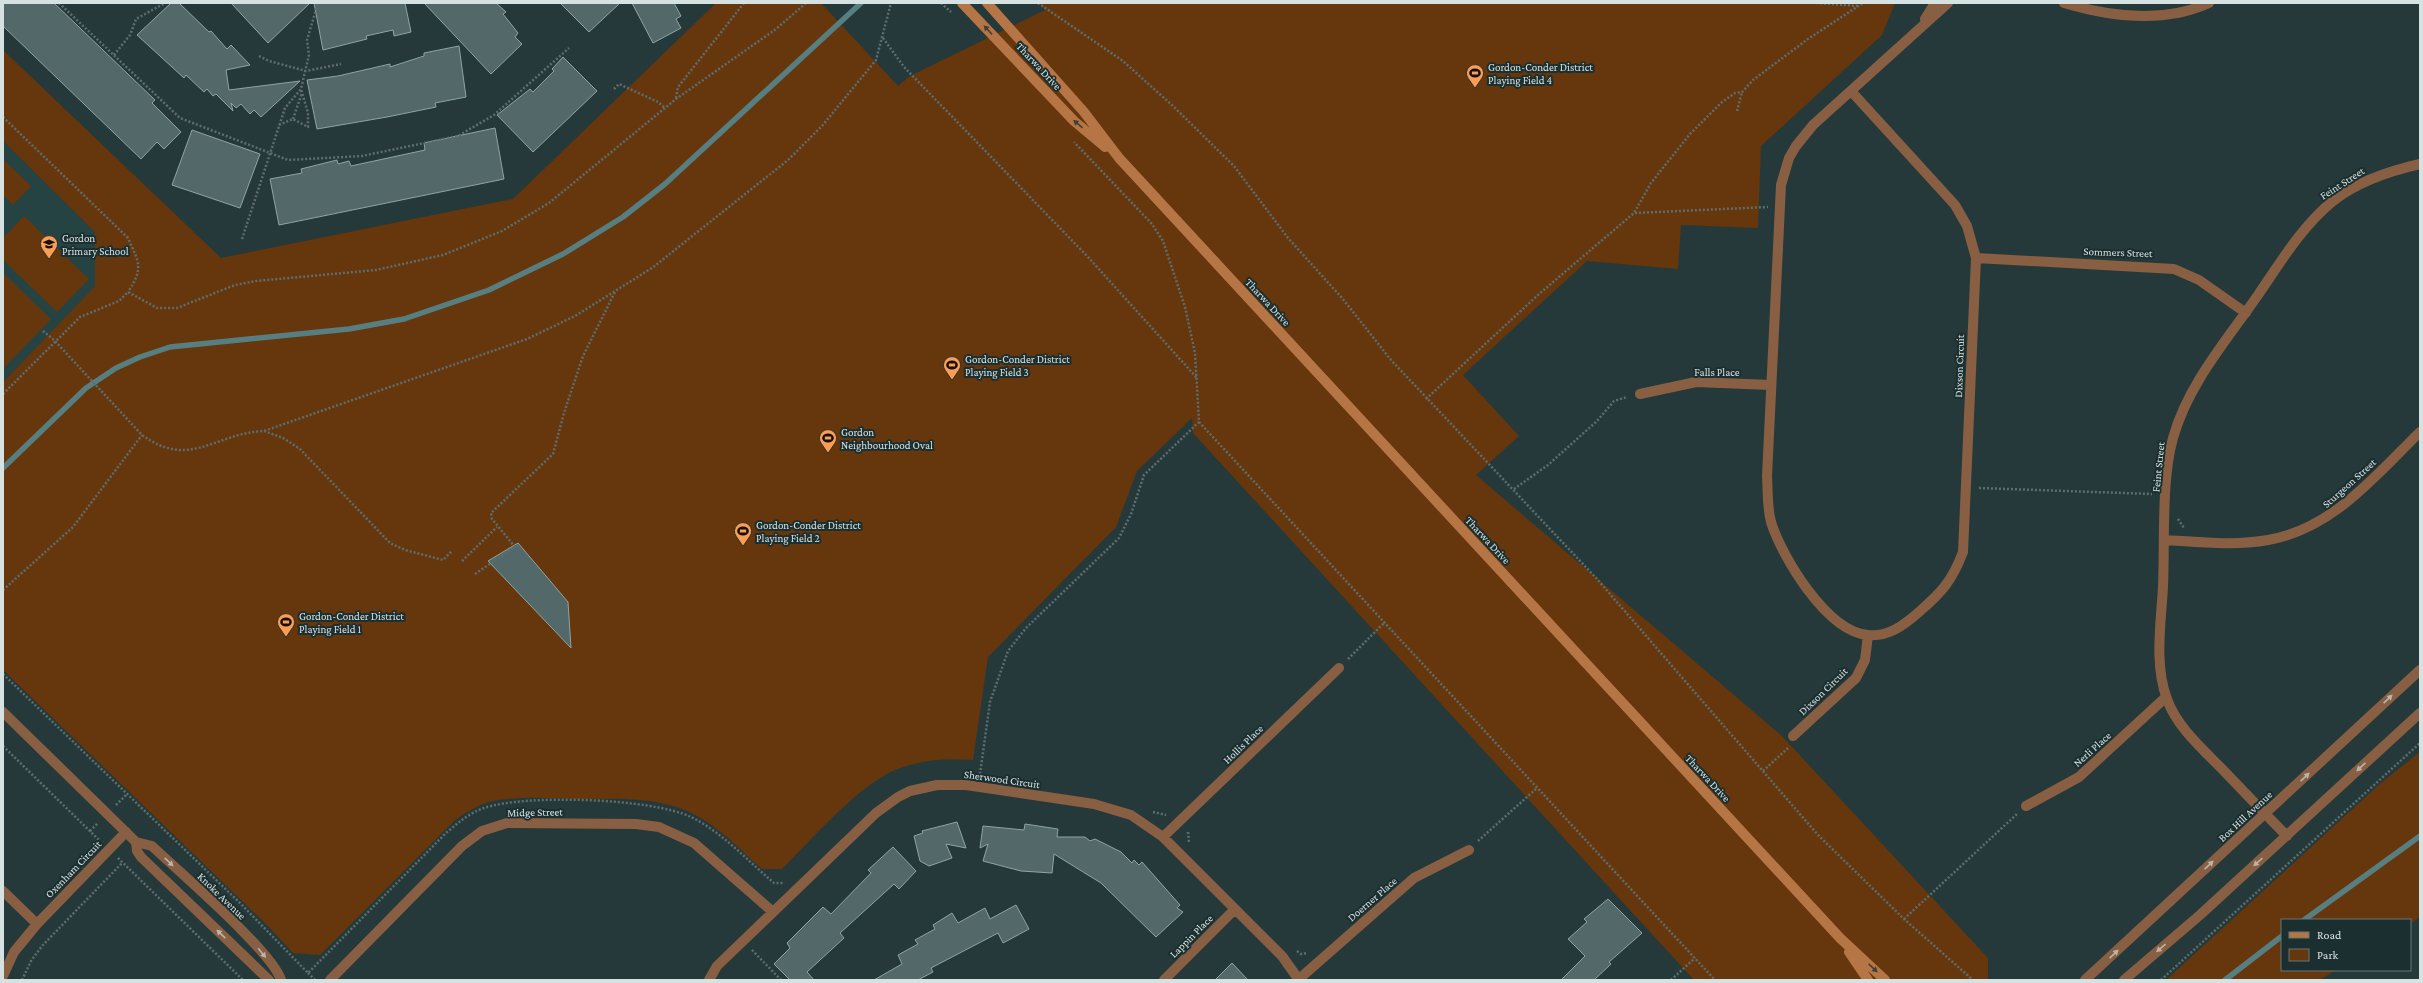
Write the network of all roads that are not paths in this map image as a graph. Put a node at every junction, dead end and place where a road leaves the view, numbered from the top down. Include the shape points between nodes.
1 (962, 3) edge
2 (987, 3) edge
3 (1935, 3) edge
4 (1948, 3) edge
5 (2064, 3) edge
6 (2209, 3) edge
7 (1918, 29) junction
8 (1851, 91) junction
9 (1119, 158) junction
10 (2420, 164) edge
11 (1976, 258) junction
12 (2246, 313) junction
13 (1771, 385) junction
14 (1640, 394) road end
15 (2420, 432) edge
16 (2165, 540) junction
17 (1868, 635) junction
18 (1339, 668) road end
19 (2420, 670) edge
20 (2166, 697) junction
21 (3, 712) edge
22 (2420, 713) edge
23 (1792, 741) road end
24 (2026, 806) road end
25 (2265, 814) junction
26 (126, 832) junction
27 (2287, 836) junction
28 (1163, 837) junction
29 (136, 842) junction
30 (1469, 850) road end
31 (3, 891) edge
32 (1235, 909) junction
33 (773, 912) junction
34 (37, 924) junction
35 (1840, 938) junction
36 (3, 976) edge
37 (269, 980) edge
38 (281, 980) edge
39 (330, 980) edge
40 (709, 980) edge
41 (1164, 980) edge
42 (1299, 980) edge
43 (1868, 980) edge
44 (1885, 980) edge
45 (2086, 980) edge
46 (2124, 980) edge

9 -> 1 main road, Tharwa Drive via 1074,121
2 - 9 main road, Tharwa Drive via 1084,112
3 - 7 street, Dixson Circuit
4 - 7 street, Dixson Circuit
5 - 6 street via 2094,12 2132,17 2169,15
7 - 8 street, Dixson Circuit
8 - 11 street, Dixson Circuit via 1956,205 1967,226
8 - 13 street, Dixson Circuit via 1813,125 1796,146 1789,158 1781,185
9 - 35 main road, Tharwa Drive
10 - 12 street, Feint Street via 2365,181 2334,200 2320,212 2297,240
11 - 12 street, Sommers Street via 2157,266 2174,269 2199,280
11 - 17 street, Dixson Circuit via 1963,552 1954,576 1938,595 1902,627 1886,634
12 - 16 street, Feint Street via 2201,376 2184,406 2173,439
13 - 14 street, Falls Place via 1696,382
13 - 17 street, Dixson Circuit via 1768,506 1782,551 1809,591 1840,624 1853,632
15 - 16 street, Sturgeon Street via 2352,498 2314,526 2268,541 2234,543
16 - 20 street, Feint Street via 2160,657 2162,684
17 - 23 street, Dixson Circuit via 1865,660 1856,678
18 - 28 street, Hollis Place
25 -> 19 street, Box Hill Avenue
20 - 24 street, Nerli Place via 2079,777
20 - 25 street, Feint Street via 2170,708 2190,736
21 - 26 street, Knoke Avenue
22 -> 27 street
25 - 27 street, Feint Street
45 -> 25 street, Box Hill Avenue
26 - 29 street, Knoke Avenue
26 - 34 street, Oxenham Circuit
27 -> 46 street
28 - 32 street, Sherwood Circuit
28 - 33 street, Sherwood Circuit via 1131,816 1094,804 966,785 937,785 910,791 876,813
37 -> 29 street, Knoke Avenue via 141,857
29 -> 38 street, Knoke Avenue via 152,846 256,945
30 - 42 street, Doerner Place via 1414,878
31 - 34 street
32 - 41 street, Lappin Place
32 - 42 street, Sherwood Circuit via 1282,956
33 - 39 street, Midge Street via 694,843 672,831 636,824 507,823 482,831 462,846
33 - 40 street, Sherwood Circuit via 717,966
34 - 36 street, Oxenham Circuit via 14,952
35 - 43 main road, Tharwa Drive
35 -> 44 main road, Tharwa Drive

